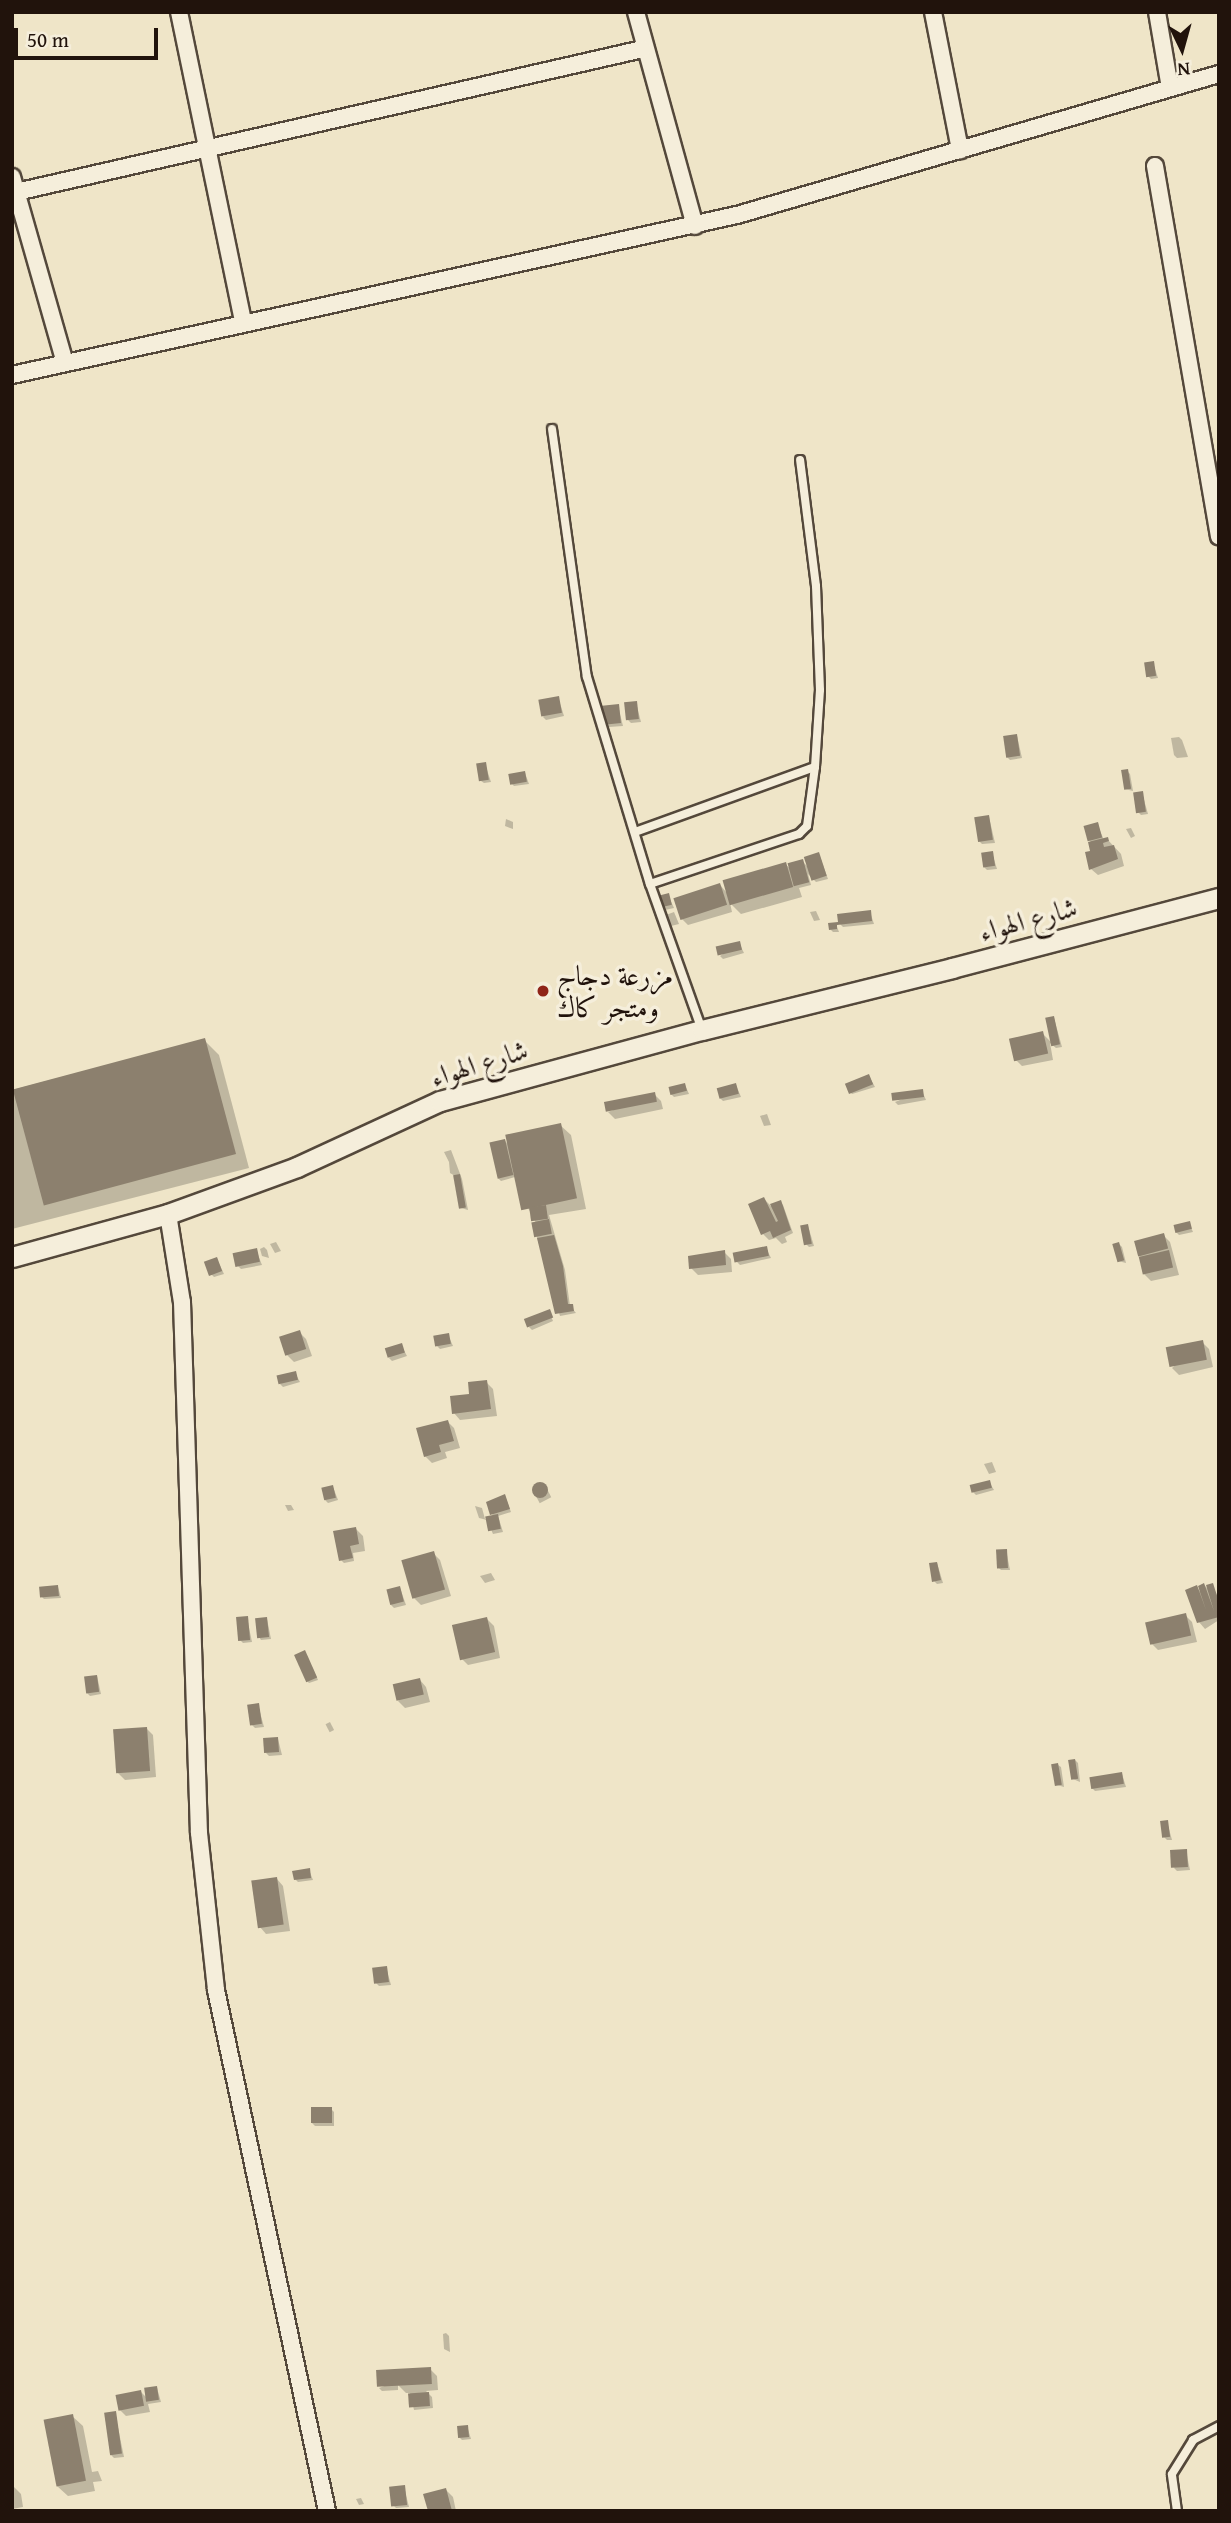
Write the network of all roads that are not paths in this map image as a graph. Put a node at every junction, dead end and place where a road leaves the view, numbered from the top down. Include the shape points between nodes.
1 (178, 12) edge
2 (636, 12) edge
3 (933, 12) edge
4 (1157, 12) edge
5 (643, 48) junction
6 (1219, 74) edge
7 (1170, 88) junction
8 (206, 149) junction
9 (960, 150) junction
10 (1155, 166) dead end
11 (14, 187) edge
12 (695, 226) junction
13 (243, 322) junction
14 (65, 363) junction
15 (12, 375) edge
16 (552, 429) dead end
17 (800, 460) dead end
18 (1219, 537) edge
19 (815, 767) junction
20 (635, 832) junction
21 (650, 884) junction
22 (1219, 898) edge
23 (702, 1030) junction
24 (168, 1214) junction
25 (12, 1257) edge
26 (1219, 2426) edge
27 (327, 2511) edge
28 (1177, 2511) edge

1 - 8 street
2 - 5 street
3 - 9 street
4 - 7 street
5 - 8 street
5 - 12 street
6 - 7 street
7 - 9 street
8 - 11 street
8 - 13 street
9 - 12 street
10 - 18 street
11 - 14 street
12 - 13 street
13 - 14 street
14 - 15 street
16 - 20 lane via 586,677
17 - 19 lane via 816,586 820,690
19 - 20 lane
19 - 21 lane via 807,826 799,834
20 - 21 lane
21 - 23 lane
22 - 23 street, شارع الهواء
23 - 24 street, شارع الهواء via 440,1101 297,1167
24 - 25 street, شارع الهواء
24 - 27 street via 182,1301 199,1833 216,1990
26 - 28 lane via 1193,2440 1172,2474

